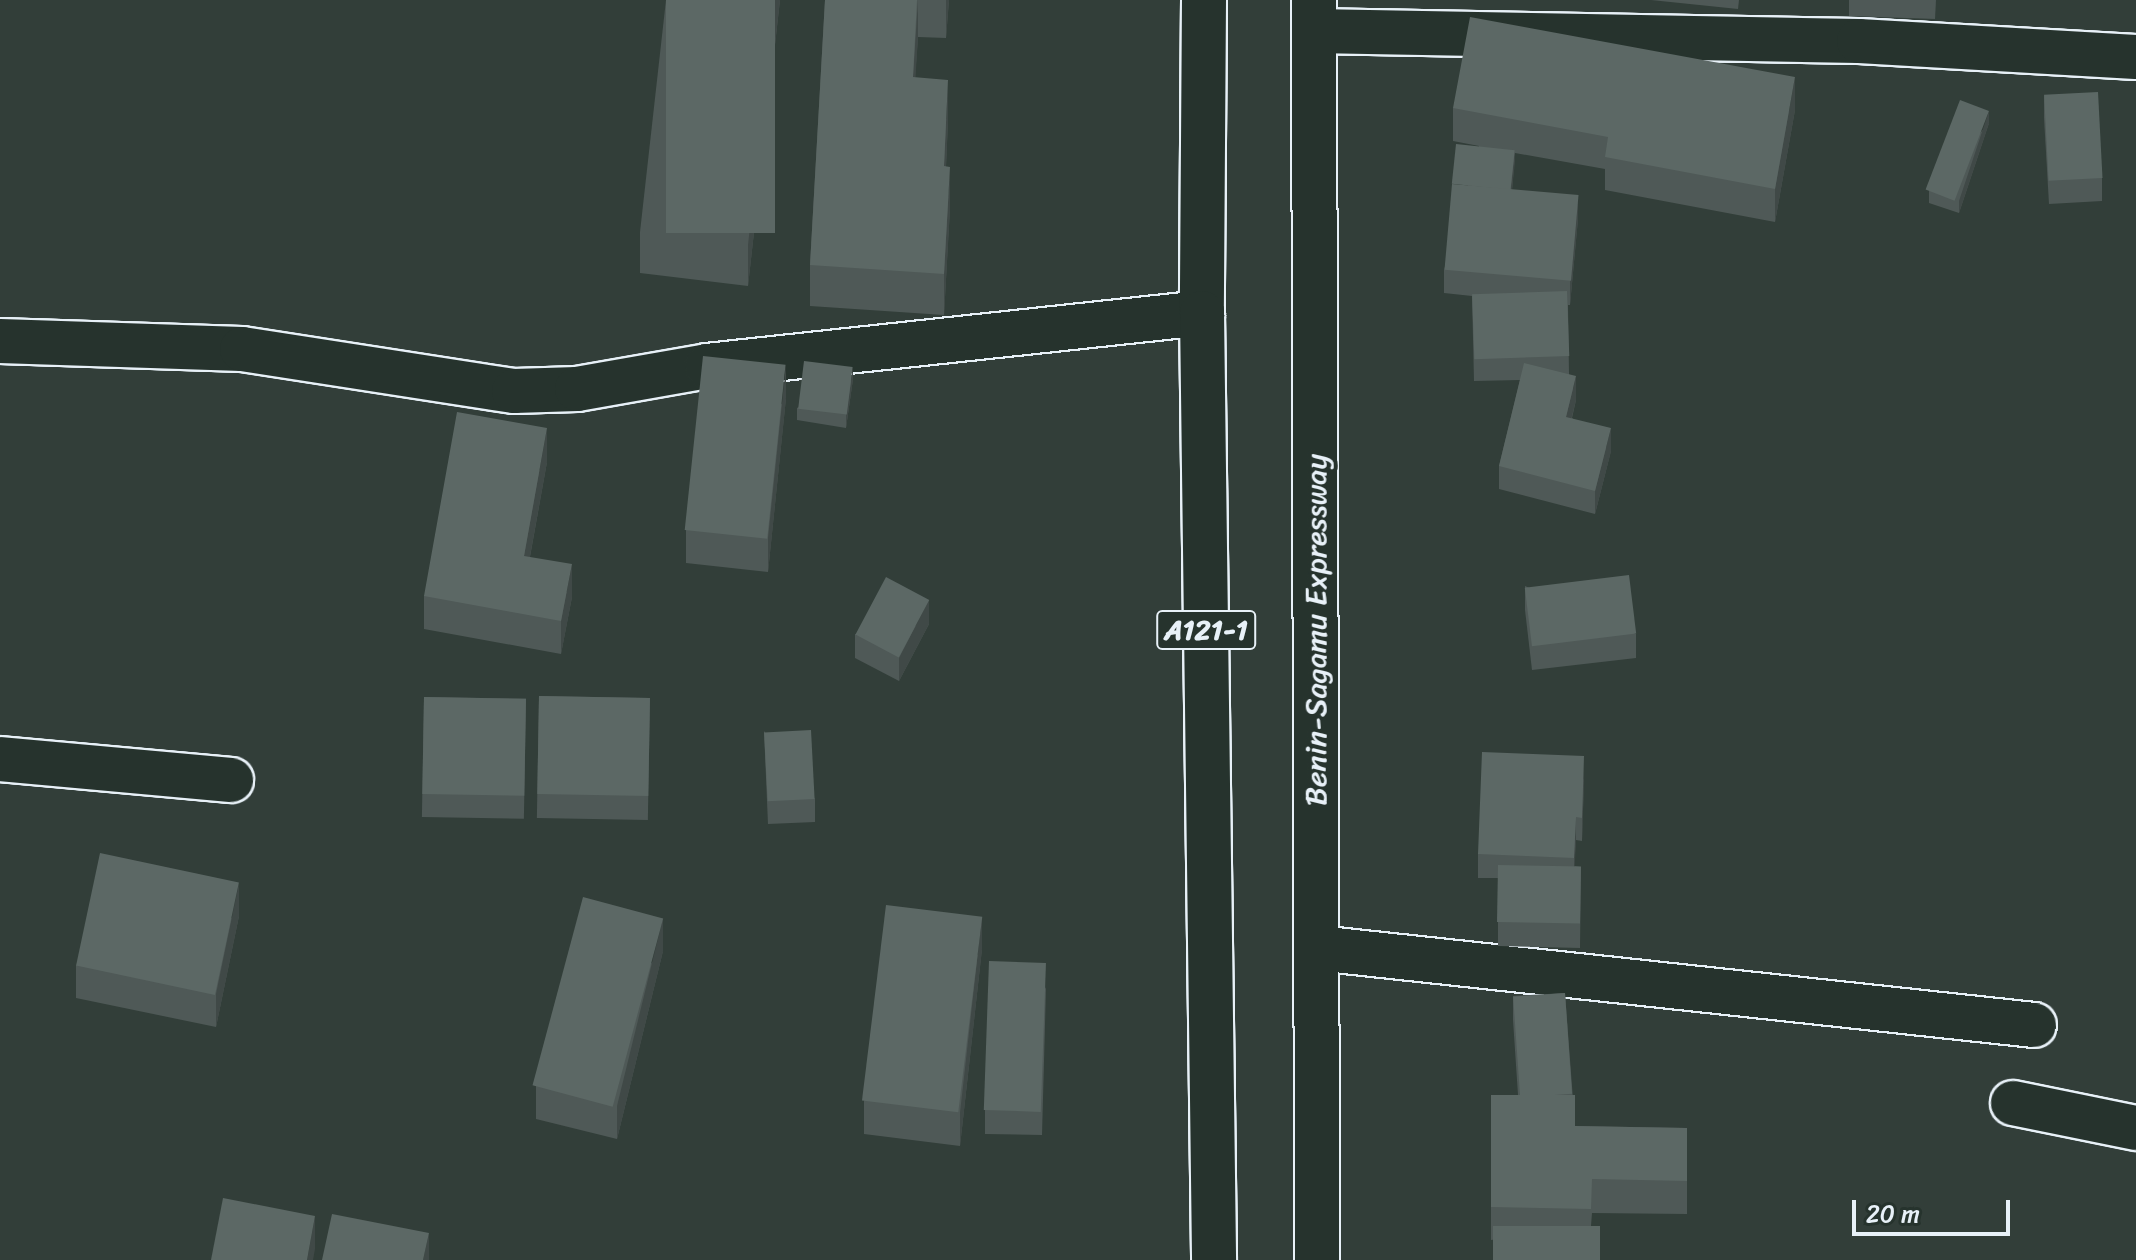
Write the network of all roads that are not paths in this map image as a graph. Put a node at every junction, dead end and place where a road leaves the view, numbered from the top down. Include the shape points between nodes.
1 (1204, 0) edge
2 (1314, 16) edge
3 (2136, 57) edge
4 (1202, 313) junction
5 (0, 341) edge
6 (0, 759) edge
7 (231, 780) dead end
8 (1317, 948) junction
9 (2034, 1025) dead end
10 (2013, 1103) dead end
11 (2136, 1128) edge
12 (1214, 1260) edge
13 (1317, 1260) edge

1 - 4 main road, A121-1
2 - 3 main road
2 - 8 main road, Benin-Sagamu Expressway
4 - 5 main road via 707,366 577,389 514,391 242,349
4 - 12 main road, A121-1
6 - 7 main road
8 - 9 main road
8 - 13 main road, Benin-Sagamu Expressway
10 - 11 main road

